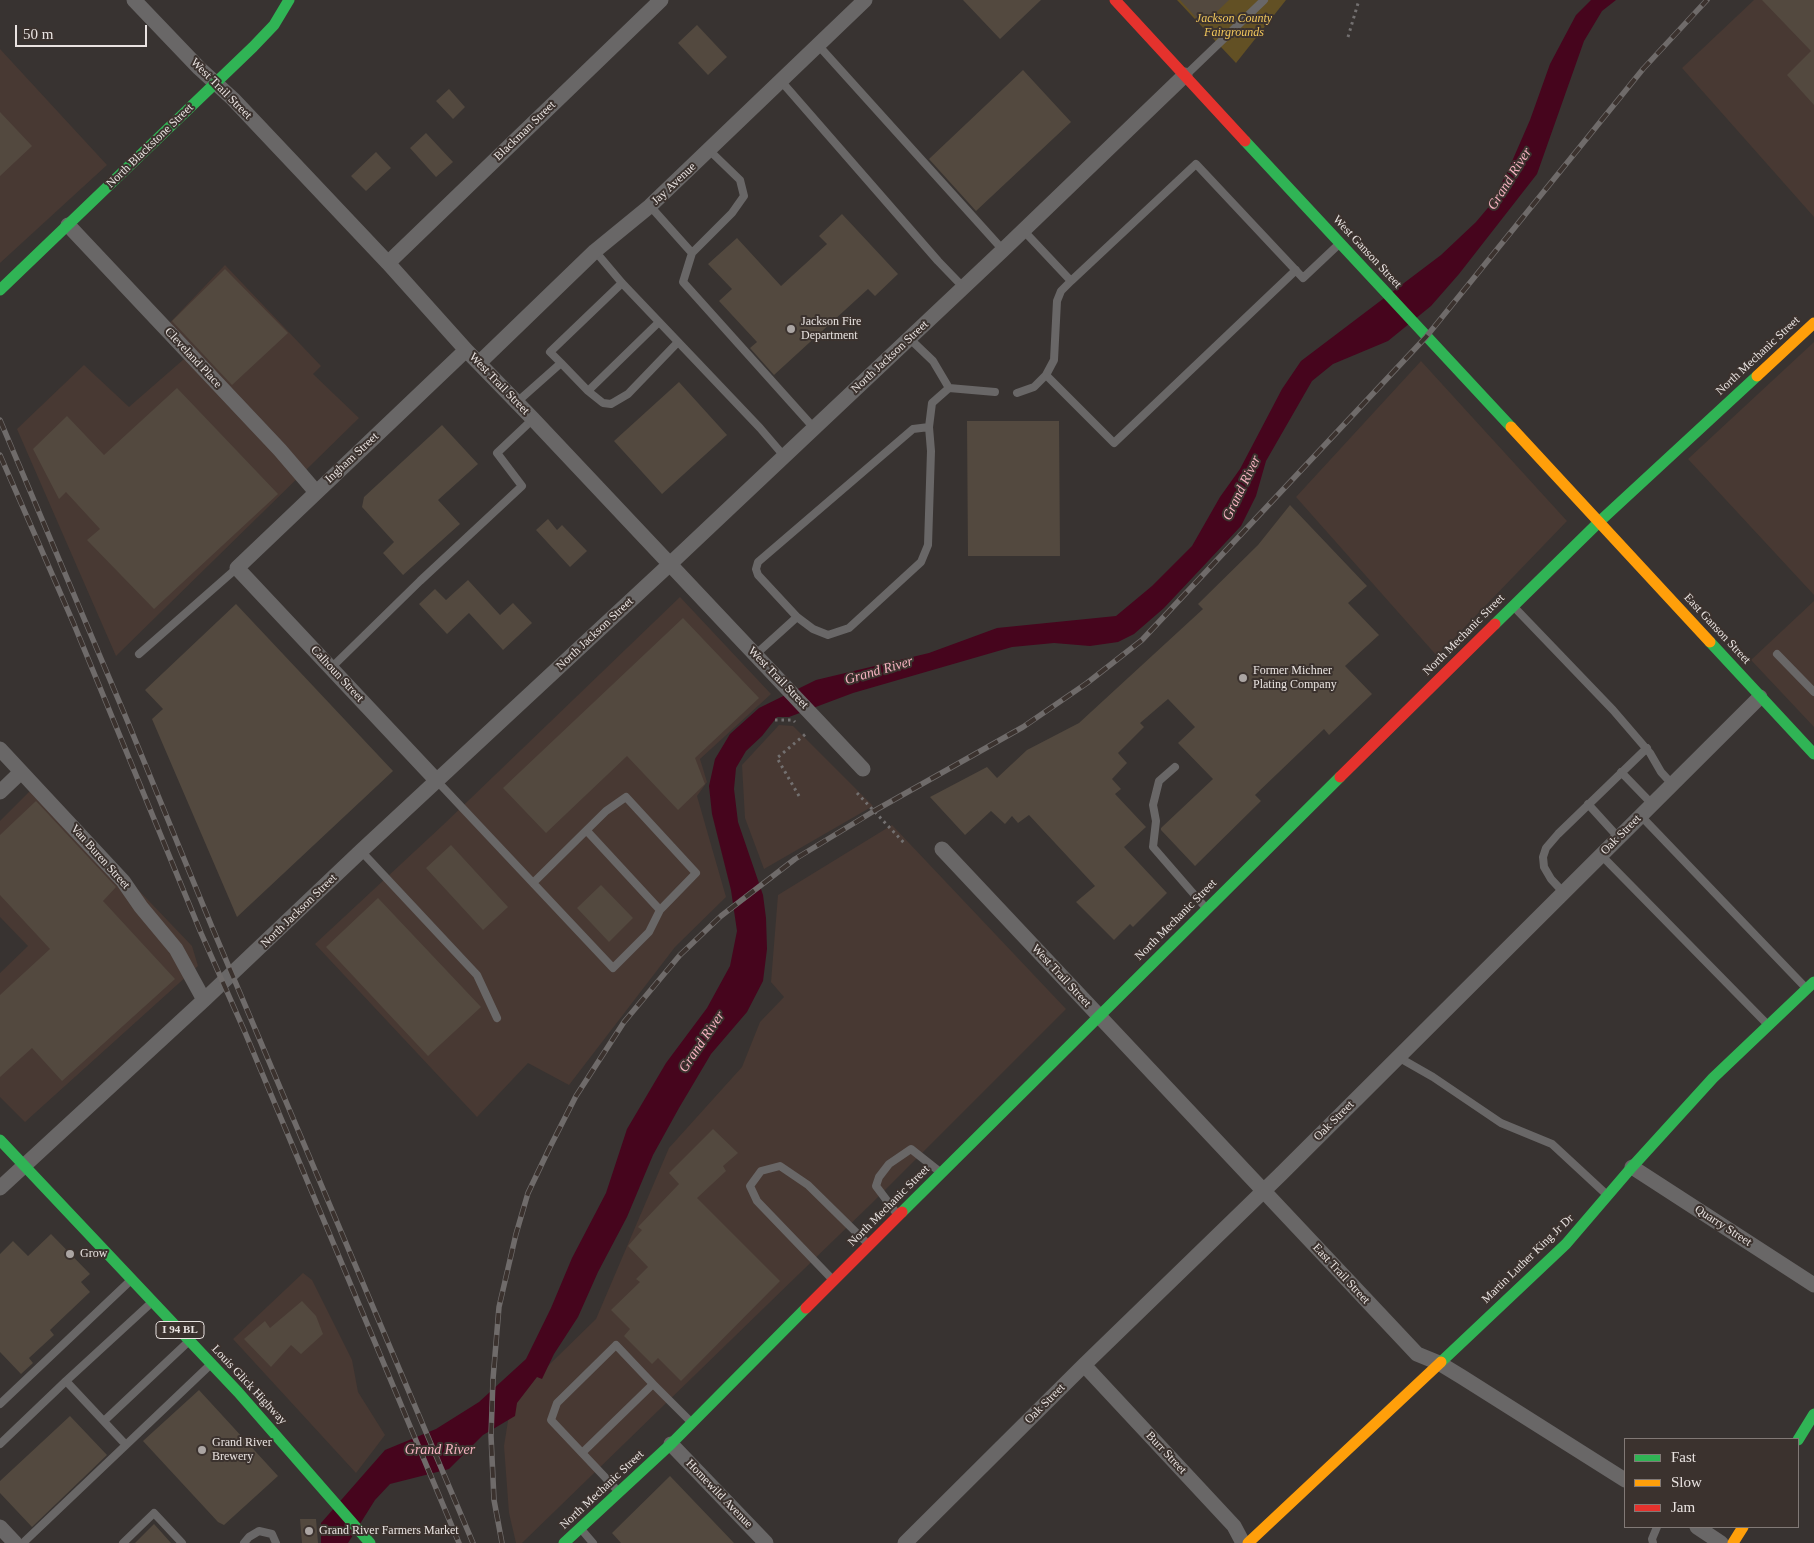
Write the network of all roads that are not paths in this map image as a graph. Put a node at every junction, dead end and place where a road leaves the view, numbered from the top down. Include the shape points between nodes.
1 (134, 0) edge
2 (289, 0) edge
3 (298, 0) edge
4 (661, 0) edge
5 (865, 0) edge
6 (1115, 0) edge
7 (1264, 0) edge
8 (282, 14) junction
9 (818, 45) junction
10 (1185, 75) junction
11 (781, 81) junction
12 (216, 83) junction
13 (709, 150) junction
14 (650, 206) junction
15 (68, 225) junction
16 (1023, 230) junction
17 (1340, 243) junction
18 (1003, 250) junction
19 (595, 251) junction
20 (692, 254) junction
21 (388, 263) junction
22 (1296, 270) junction
23 (1071, 282) junction
24 (622, 283) junction
25 (964, 288) junction
26 (0, 290) edge
27 (659, 322) junction
28 (1814, 323) edge
29 (910, 339) junction
30 (678, 342) junction
31 (466, 350) junction
32 (478, 362) junction
33 (561, 363) junction
34 (1046, 375) junction
35 (949, 388) junction
36 (588, 391) junction
37 (995, 392) dead end
38 (1017, 394) dead end
39 (517, 402) junction
40 (534, 419) junction
41 (928, 427) junction
42 (814, 428) junction
43 (784, 456) junction
44 (316, 492) junction
45 (1599, 522) junction
46 (670, 564) junction
47 (237, 568) junction
48 (1513, 607) junction
49 (796, 617) junction
50 (139, 654) dead end
51 (1776, 654) dead end
52 (755, 655) junction
53 (331, 668) junction
54 (1814, 692) edge
55 (1760, 697) junction
56 (1646, 748) junction
57 (0, 749) edge
58 (1814, 754) edge
59 (1175, 767) dead end
60 (863, 769) dead end
61 (21, 772) junction
62 (1622, 772) junction
63 (437, 781) junction
64 (1672, 784) junction
65 (0, 792) edge
66 (1588, 804) junction
67 (1652, 804) junction
68 (1640, 816) junction
69 (587, 831) junction
70 (1618, 837) junction
71 (942, 849) dead end
72 (361, 851) junction
73 (1600, 855) junction
74 (534, 882) junction
75 (1563, 892) junction
76 (1207, 909) junction
77 (660, 910) junction
78 (1810, 985) edge
79 (204, 1000) junction
80 (1098, 1016) junction
81 (497, 1018) dead end
82 (1768, 1025) junction
83 (1398, 1057) junction
84 (0, 1140) edge
85 (24, 1166) junction
86 (1632, 1167) junction
87 (941, 1173) junction
88 (0, 1188) edge
89 (1263, 1191) junction
90 (1609, 1196) junction
91 (898, 1216) junction
92 (870, 1245) junction
93 (131, 1280) junction
94 (834, 1281) junction
95 (1814, 1285) edge
96 (152, 1302) junction
97 (189, 1341) junction
98 (1439, 1363) junction
99 (211, 1364) junction
100 (1084, 1365) junction
101 (66, 1382) junction
102 (653, 1384) junction
103 (0, 1404) edge
104 (1814, 1414) edge
105 (104, 1421) junction
106 (692, 1424) junction
107 (1799, 1438) edge
108 (0, 1444) edge
109 (671, 1444) junction
110 (126, 1445) junction
111 (582, 1453) junction
112 (1624, 1479) edge
113 (619, 1493) junction
114 (0, 1527) edge
115 (580, 1528) junction
116 (1657, 1528) edge
117 (1698, 1528) edge
118 (1742, 1528) edge
119 (15, 1543) edge
120 (23, 1543) edge
121 (123, 1543) edge
122 (182, 1543) edge
123 (244, 1543) edge
124 (276, 1543) edge
125 (370, 1543) edge
126 (564, 1543) edge
127 (593, 1543) edge
128 (766, 1543) edge
129 (906, 1543) edge
130 (1243, 1543) edge
131 (1248, 1543) edge
132 (1653, 1543) edge
133 (1721, 1543) edge
134 (1733, 1543) edge

1 - 12 street, West Trail Street
2 - 8 street
3 - 8 street, North Blackstone Street
4 - 21 street, Blackman Street
5 - 9 street, Jay Avenue
6 - 10 street, West Ganson Street
7 - 10 lane
8 - 12 street, North Blackstone Street
9 - 11 street, Jay Avenue
9 - 18 lane
10 - 16 street, North Jackson Street
10 - 17 street, West Ganson Street
11 - 13 street, Jay Avenue
11 - 25 lane
12 - 15 street, North Blackstone Street
12 - 21 street, West Trail Street
13 - 14 street, Jay Avenue
13 - 20 lane via 740,180 744,196
14 - 19 street, Jay Avenue
14 - 20 lane
15 - 26 street, North Blackstone Street
15 - 44 street, Cleveland Place via 274,443
16 - 18 street, North Jackson Street
16 - 23 lane
17 - 22 lane via 1303,278
17 - 45 street, West Ganson Street
18 - 25 street, North Jackson Street
19 - 24 lane
19 - 32 street, Jay Avenue
20 - 42 lane via 683,282
21 - 31 street, West Trail Street
22 - 23 lane via 1196,164
22 - 34 lane via 1114,443
23 - 34 lane via 1056,301 1054,360
24 - 27 lane
24 - 33 lane via 550,352
25 - 29 street, North Jackson Street
27 - 30 lane
27 - 36 lane
28 - 45 street, North Mechanic Street
29 - 35 lane via 933,361
29 - 42 street, North Jackson Street
30 - 36 lane via 628,394 611,404 603,403
30 - 43 lane
31 - 32 street, West Trail Street
31 - 44 street, Ingham Street
32 - 39 street, West Trail Street
33 - 36 lane
33 - 39 lane
34 - 38 lane via 1034,387
35 - 37 lane
35 - 41 lane via 932,403
39 - 40 street, West Trail Street
40 - 46 street, West Trail Street
40 - 53 lane via 498,452 522,486
41 - 49 lane via 913,429 758,562 758,575
41 - 49 lane via 930,520 928,545 921,562 849,628 828,634 813,629
42 - 43 street, North Jackson Street
43 - 46 street, North Jackson Street
44 - 47 street, Ingham Street
45 - 48 street, North Mechanic Street
45 - 55 street, East Ganson Street
46 - 52 street, West Trail Street
46 - 63 street, North Jackson Street
47 - 50 lane
47 - 53 street, Calhoun Street
48 - 56 lane
48 - 76 street, North Mechanic Street
49 - 52 lane
51 - 54 lane
52 - 60 street, West Trail Street
53 - 63 street, Calhoun Street
55 - 58 street, East Ganson Street
55 - 64 street, Oak Street
56 - 62 lane
56 - 64 lane
57 - 61 street, Van Buren Street
59 - 76 lane via 1159,781 1153,805 1156,821 1153,847
61 - 65 street
61 - 79 street, Van Buren Street via 123,881 176,950
62 - 66 lane
62 - 67 lane
63 - 72 street, North Jackson Street
63 - 74 lane
64 - 67 street, Oak Street
66 - 70 lane
66 - 75 lane via 1546,848 1543,857 1548,875
67 - 68 street, Oak Street
68 - 70 street, Oak Street
68 - 78 lane
69 - 74 lane
69 - 77 lane
69 - 77 lane via 606,811 626,797 696,873
70 - 73 street, Oak Street
71 - 80 street, West Trail Street
72 - 79 street, North Jackson Street
72 - 81 lane via 477,975
73 - 75 street, Oak Street
73 - 82 lane
74 - 77 lane via 613,968 648,932
75 - 83 street, Oak Street
76 - 80 street, North Mechanic Street
78 - 82 street, Martin Luther King Jr Dr
79 - 85 street, North Jackson Street
80 - 87 street, North Mechanic Street
80 - 89 street, East Trail Street
82 - 86 street, Martin Luther King Jr Dr via 1713,1078
83 - 89 street, Oak Street
83 - 90 lane via 1501,1123 1552,1144
84 - 85 street, Louis Glick Highway / I 94 BL
85 - 88 street, North Jackson Street
85 - 93 street, Louis Glick Highway / I 94 BL
86 - 90 street, Martin Luther King Jr Dr
86 - 95 street, Quarry Street
87 - 91 street, North Mechanic Street
87 - 91 lane via 911,1150 889,1164 876,1186
89 - 98 street, East Trail Street via 1417,1354
89 - 100 street, Oak Street
90 - 98 street, Martin Luther King Jr Dr via 1566,1244
91 - 92 street, North Mechanic Street
92 - 94 street, North Mechanic Street
92 - 94 lane via 808,1185 780,1166 762,1171 750,1186 757,1202
93 - 96 street, Louis Glick Highway / I 94 BL
93 - 103 lane
94 - 106 street, North Mechanic Street
96 - 97 street, Louis Glick Highway / I 94 BL
96 - 101 lane
97 - 99 street, Louis Glick Highway / I 94 BL
97 - 105 lane
98 - 112 street, East Trail Street
98 - 131 street, Martin Luther King Jr Dr
99 - 110 lane
99 - 125 street, Louis Glick Highway / I 94 BL
100 - 129 street, Oak Street
100 - 130 street, Burr Street via 1234,1526
101 - 105 lane
101 - 108 lane
102 - 106 lane
102 - 111 lane
102 - 111 lane via 616,1346 557,1403 551,1420
104 - 107 street
105 - 110 lane
106 - 109 street, North Mechanic Street
109 - 113 street, North Mechanic Street
109 - 128 street, Homewild Avenue
110 - 120 lane
111 - 113 lane
113 - 115 street, North Mechanic Street
114 - 119 street
115 - 126 street, North Mechanic Street
115 - 127 lane
116 - 132 lane
117 - 133 street
118 - 134 street
121 - 122 lane via 154,1512
123 - 124 lane via 259,1531 272,1534

